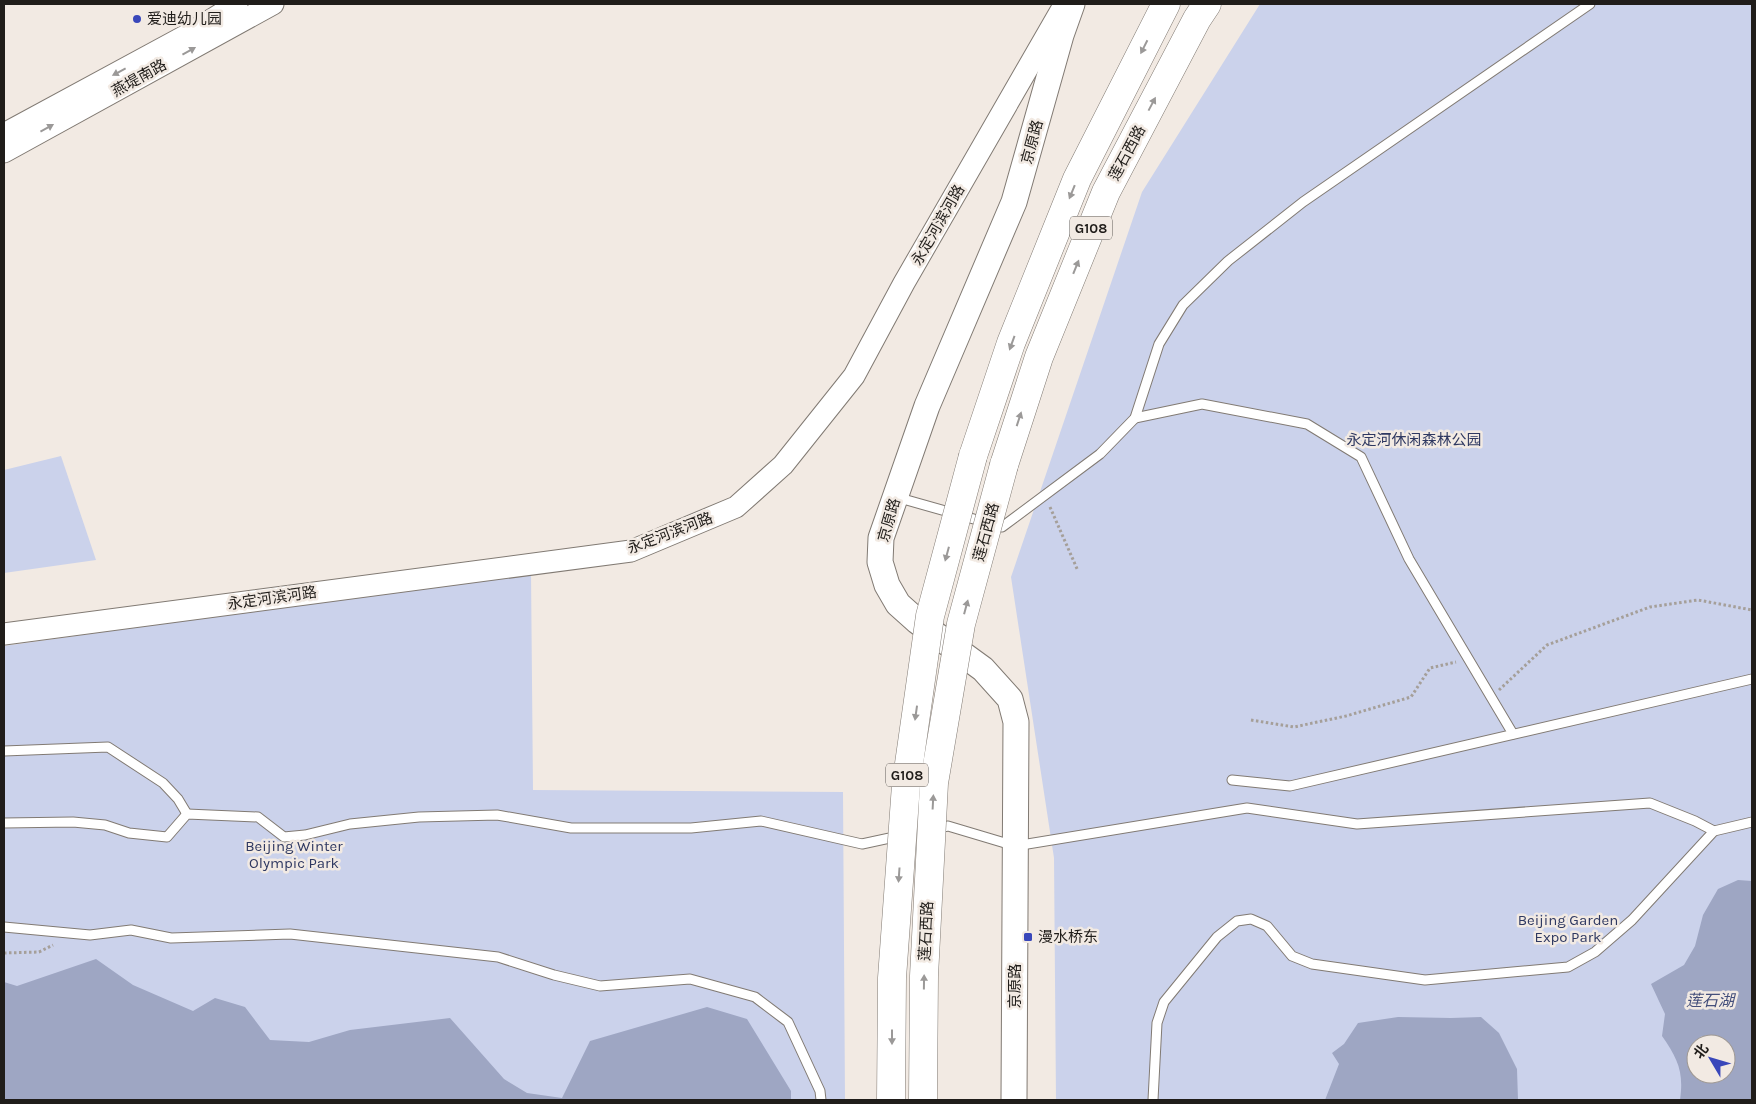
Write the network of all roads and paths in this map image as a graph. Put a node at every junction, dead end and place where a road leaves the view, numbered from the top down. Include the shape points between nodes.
1 (237, 4) edge
2 (273, 4) edge
3 (1065, 4) edge
4 (1072, 4) edge
5 (1166, 4) edge
6 (1207, 4) edge
7 (1590, 4) edge
8 (4, 134) edge
9 (4, 152) edge
10 (1135, 418) junction
11 (1045, 494) junction
12 (895, 497) junction
13 (1078, 572) dead end
14 (1752, 610) edge
15 (4, 634) edge
16 (1469, 659) junction
17 (1752, 679) edge
18 (1492, 698) junction
19 (1251, 720) dead end
20 (1513, 734) junction
21 (4, 751) edge
22 (1232, 780) dead end
23 (187, 814) junction
24 (1752, 822) edge
25 (4, 823) edge
26 (1714, 831) junction
27 (920, 832) dead end
28 (910, 834) dead end
29 (1016, 846) junction
30 (4, 927) edge
31 (76, 934) junction
32 (4, 953) edge
33 (821, 1100) edge
34 (891, 1100) edge
35 (923, 1100) edge
36 (1014, 1100) edge
37 (1153, 1100) edge

1 -> 8 street, 燕堤南路 via 185,36
9 -> 2 street, 燕堤南路
3 - 15 street, 永定河滨河路 via 854,376 783,465 736,507 631,551
4 - 12 main road, 京原路 via 1014,202 927,406
5 -> 34 highway, 莲石西路 / G108, bridge via 1077,179 1011,344 973,456 930,616 906,785 892,978
35 -> 6 highway, 莲石西路 / G108, bridge via 924,976 934,783 961,624 1004,465 1039,357 1106,192
7 - 10 lane via 1303,202 1228,261 1183,305 1159,344
10 - 11 lane via 1100,454
10 - 16 lane via 1202,404 1307,424 1361,457 1409,559
11 - 12 lane via 1002,527
11 - 13 path
12 - 29 main road, 京原路 via 881,538 880,562 887,585 898,604 983,668 1010,699 1016,722
14 - 18 path via 1698,600 1650,607 1547,645
16 - 18 lane
16 - 19 path via 1430,668 1411,697 1346,716 1294,727
17 - 20 lane
18 - 20 lane
20 - 22 lane via 1290,786
21 - 23 lane via 108,746 163,784
23 - 25 lane via 167,837 129,833 105,824
23 - 28 lane via 258,817 284,837 350,824 419,816 497,815 570,828 691,828 761,821 862,844
24 - 26 lane
26 - 29 lane via 1650,803 1357,824 1248,808
26 - 37 lane via 1632,920 1595,952 1568,966 1434,980 1416,979 1312,964 1292,956 1267,926 1251,919 1237,921 1217,937 1164,1002 1157,1023
27 - 29 lane via 948,826
29 - 36 main road, 京原路
30 - 31 lane
31 - 32 path via 39,952
31 - 33 lane via 131,930 170,938 290,934 498,957 600,986 690,979 755,997 788,1022 820,1091

